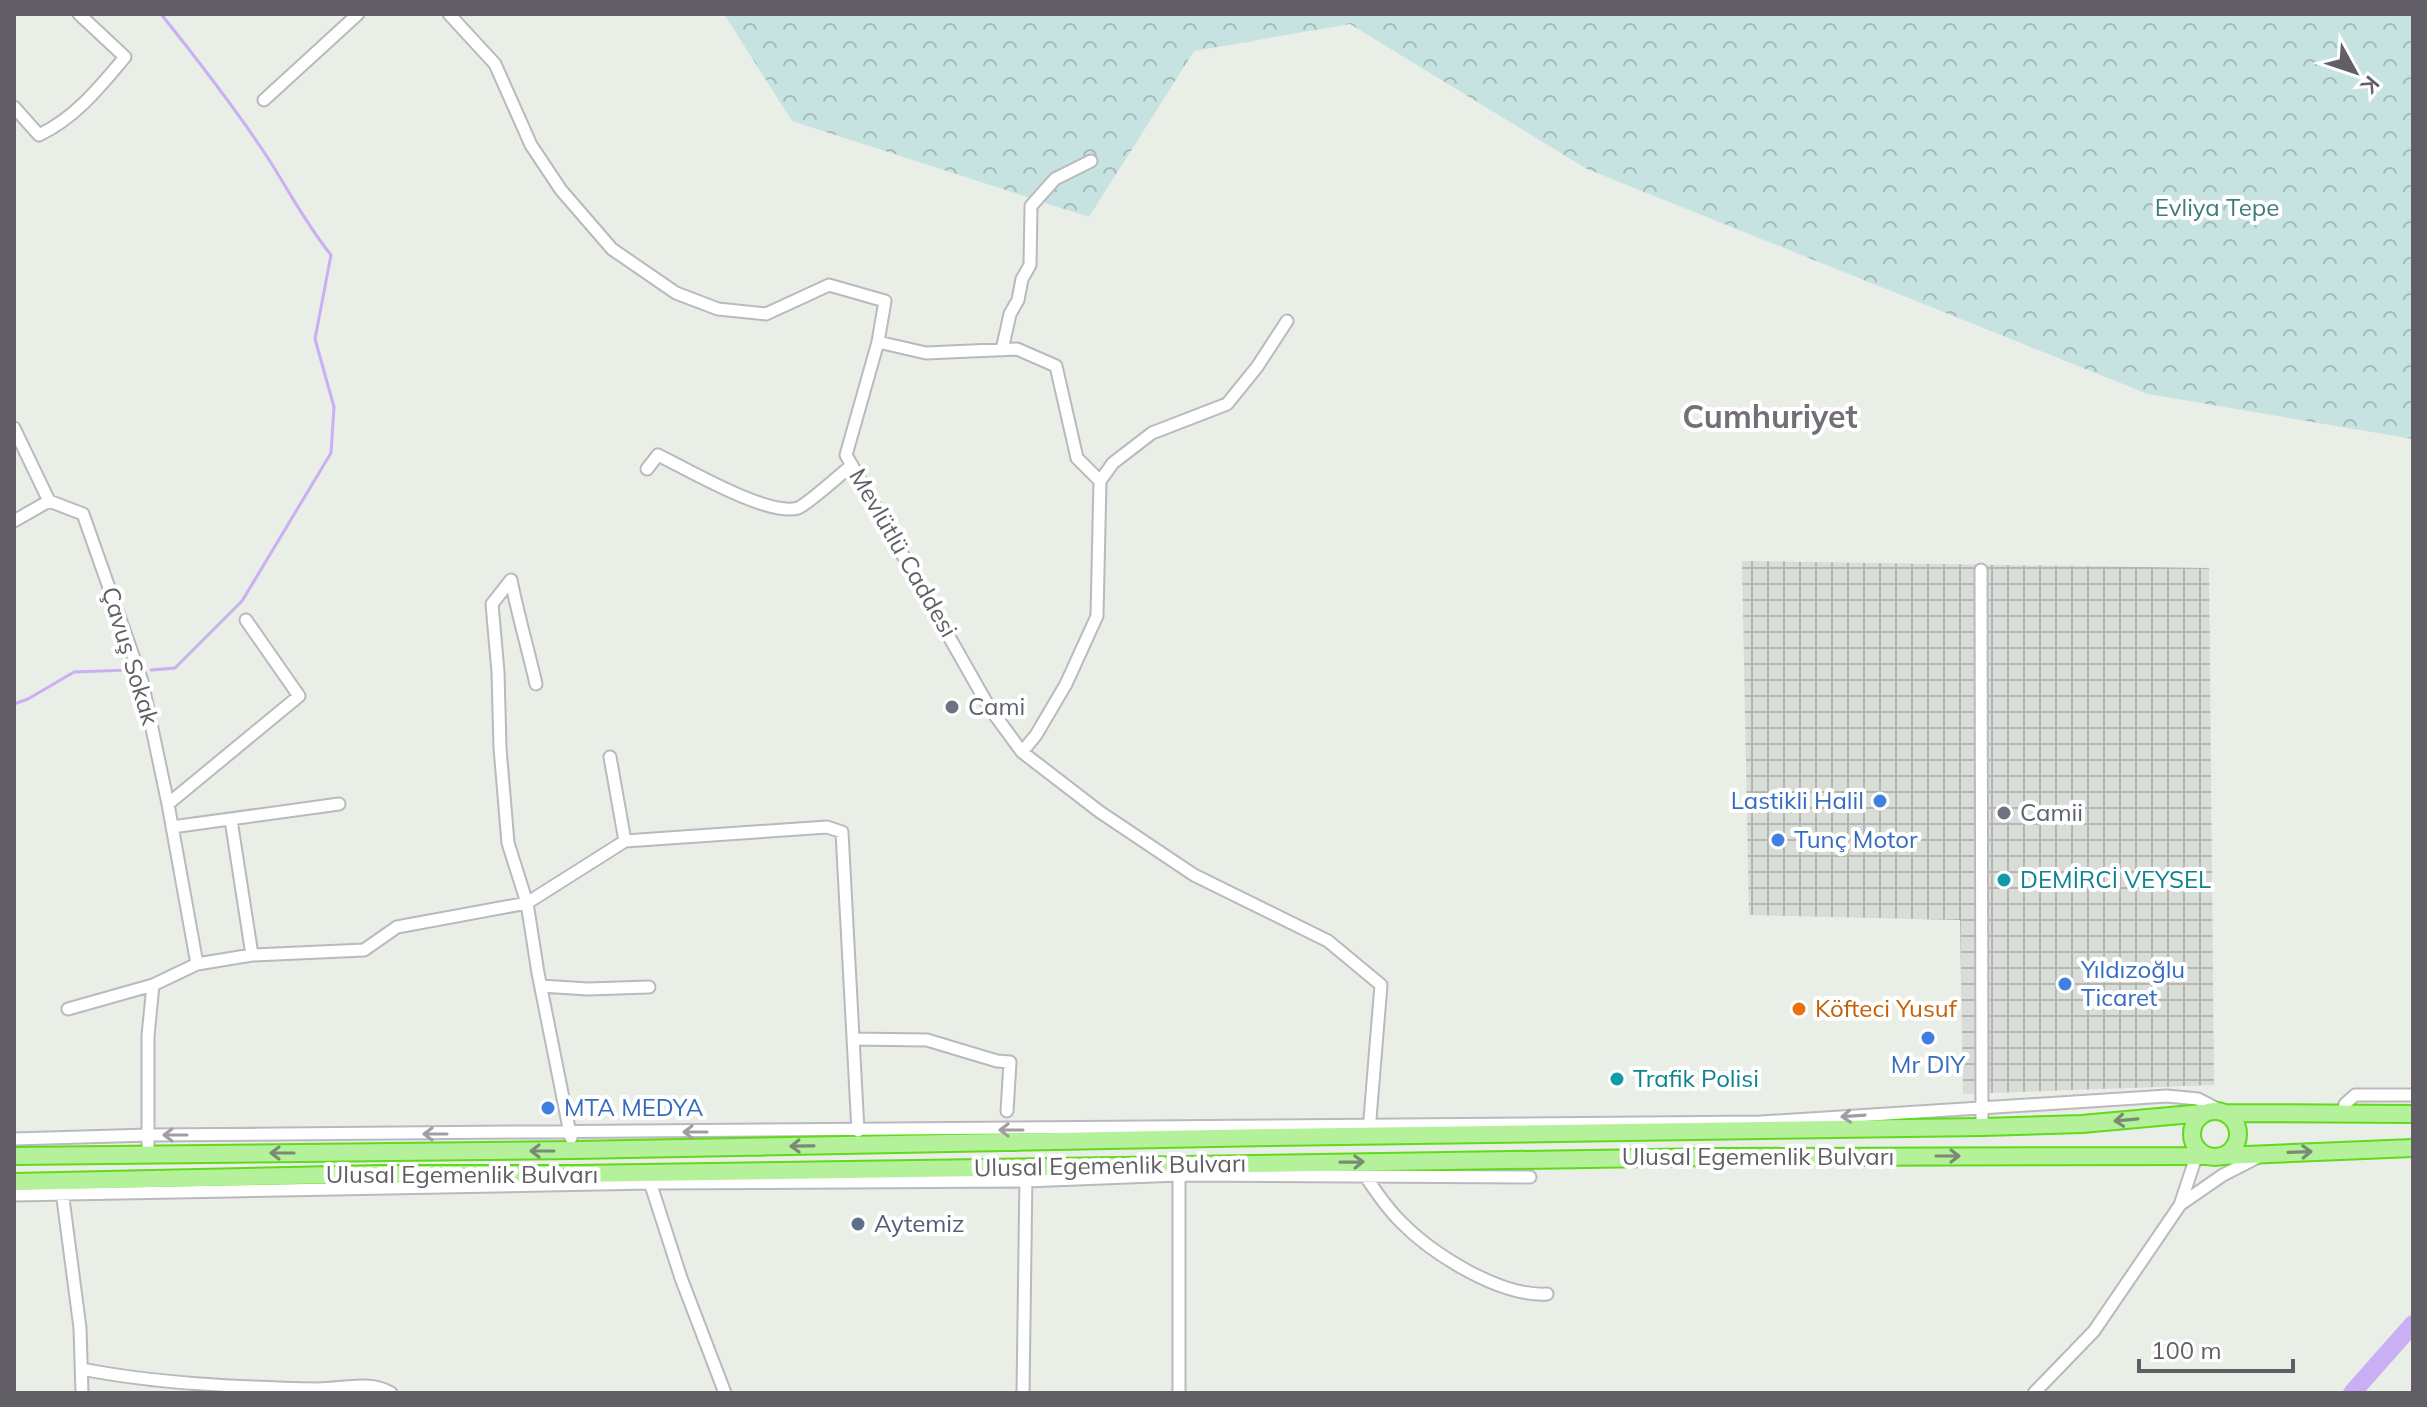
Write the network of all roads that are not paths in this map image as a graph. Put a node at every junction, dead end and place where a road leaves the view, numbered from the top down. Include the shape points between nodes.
1 (79, 14) edge
2 (358, 14) edge
3 (449, 14) edge
4 (264, 100) dead end
5 (14, 107) edge
6 (1091, 161) dead end
7 (1287, 321) dead end
8 (878, 342) junction
9 (1002, 350) junction
10 (14, 428) edge
11 (852, 465) junction
12 (647, 469) dead end
13 (1100, 481) junction
14 (49, 501) junction
15 (14, 521) edge
16 (1981, 570) dead end
17 (246, 620) dead end
18 (536, 684) dead end
19 (1022, 752) junction
20 (610, 757) dead end
21 (168, 804) junction
22 (339, 804) dead end
23 (231, 820) junction
24 (172, 827) junction
25 (625, 841) junction
26 (527, 903) junction
27 (252, 955) junction
28 (197, 964) junction
29 (153, 985) junction
30 (541, 986) junction
31 (649, 987) dead end
32 (68, 1009) dead end
33 (853, 1039) junction
34 (2413, 1095) edge
35 (1982, 1107) junction
36 (1007, 1111) dead end
37 (2203, 1113) junction
38 (2225, 1113) junction
39 (2343, 1113) junction
40 (2413, 1114) edge
41 (1741, 1127) junction
42 (1982, 1127) junction
43 (858, 1131) junction
44 (1369, 1131) junction
45 (149, 1135) junction
46 (14, 1139) edge
47 (572, 1142) junction
48 (2413, 1148) edge
49 (2265, 1153) junction
50 (148, 1154) junction
51 (2205, 1154) junction
52 (14, 1156) edge
53 (1179, 1171) junction
54 (574, 1174) junction
55 (1026, 1174) junction
56 (1366, 1177) junction
57 (1530, 1177) dead end
58 (649, 1178) junction
59 (14, 1182) edge
60 (62, 1189) junction
61 (14, 1195) edge
62 (2180, 1205) junction
63 (1547, 1294) dead end
64 (82, 1369) junction
65 (82, 1393) edge
66 (391, 1393) edge
67 (725, 1393) edge
68 (1023, 1393) edge
69 (1179, 1393) edge
70 (2034, 1393) edge

1 - 5 street via 125,57 61,125 39,135
2 - 4 street
3 - 8 street, Mevlütlü Caddesi via 495,64 531,145 612,249 676,293 718,309 766,314 829,285 885,301
6 - 9 street via 1055,179 1031,206 1030,265
7 - 13 street via 1227,404 1152,433 1113,463
8 - 9 street via 926,353
8 - 11 street, Mevlütlü Caddesi via 846,455
9 - 13 street via 1017,349 1056,366 1077,458
10 - 14 street
11 - 12 street via 798,508 741,496 658,455
11 - 19 street, Mevlütlü Caddesi via 989,707
13 - 19 street via 1097,616 1066,684
14 - 15 street
14 - 21 street, Çavuş Sokak via 83,514 142,681
16 - 35 street
17 - 21 street via 299,696
18 - 26 street via 511,580 492,604 508,843
19 - 44 street, Mevlütlü Caddesi via 1194,875 1328,941 1381,985
20 - 25 street
21 - 24 street, Çavuş Sokak
22 - 23 street
23 - 24 street
23 - 27 street
24 - 28 street, Çavuş Sokak
25 - 26 street
25 - 33 street via 827,827 842,832
26 - 27 street via 397,927 364,950
26 - 30 street
27 - 28 street
28 - 29 street
29 - 32 street
29 - 45 street
30 - 31 street
30 - 47 street
33 - 36 street via 927,1040 1010,1062
33 - 43 street
34 - 39 street via 2355,1095
35 - 38 street via 2181,1096
35 -> 41 street
35 - 42 street
37 - 38 highway
37 -> 42 highway, Ulusal Egemenlik Bulvarı
37 - 51 highway via 2191,1131
38 - 39 highway
38 - 51 highway via 2235,1123 2238,1138 2230,1152
39 - 40 highway
41 - 42 highway, Ulusal Egemenlik Bulvarı
41 - 44 highway, Ulusal Egemenlik Bulvarı
44 -> 43 street
43 -> 47 street
44 -> 47 highway, Ulusal Egemenlik Bulvarı
45 - 46 street
47 -> 45 street
45 - 50 street
47 -> 50 highway, Ulusal Egemenlik Bulvarı
47 - 54 highway
49 -> 48 highway, Ulusal Egemenlik Bulvarı
49 - 51 highway, Ulusal Egemenlik Bulvarı
49 - 62 street
50 - 52 highway, Ulusal Egemenlik Bulvarı
53 -> 51 highway, Ulusal Egemenlik Bulvarı via 1718,1157
51 - 62 street
53 - 55 highway, Ulusal Egemenlik Bulvarı
53 - 56 street
53 - 69 street
54 - 58 highway, Ulusal Egemenlik Bulvarı
54 - 60 highway, Ulusal Egemenlik Bulvarı via 380,1174
55 - 58 highway, Ulusal Egemenlik Bulvarı
55 - 68 street
56 - 57 street
56 - 63 street via 1400,1221 1472,1273 1500,1287
58 - 60 street
58 - 67 street
59 - 60 highway, Ulusal Egemenlik Bulvarı
60 - 61 street
60 - 64 street
62 - 70 street via 2094,1331
64 - 65 street
64 - 66 street via 180,1382 320,1389 370,1386

